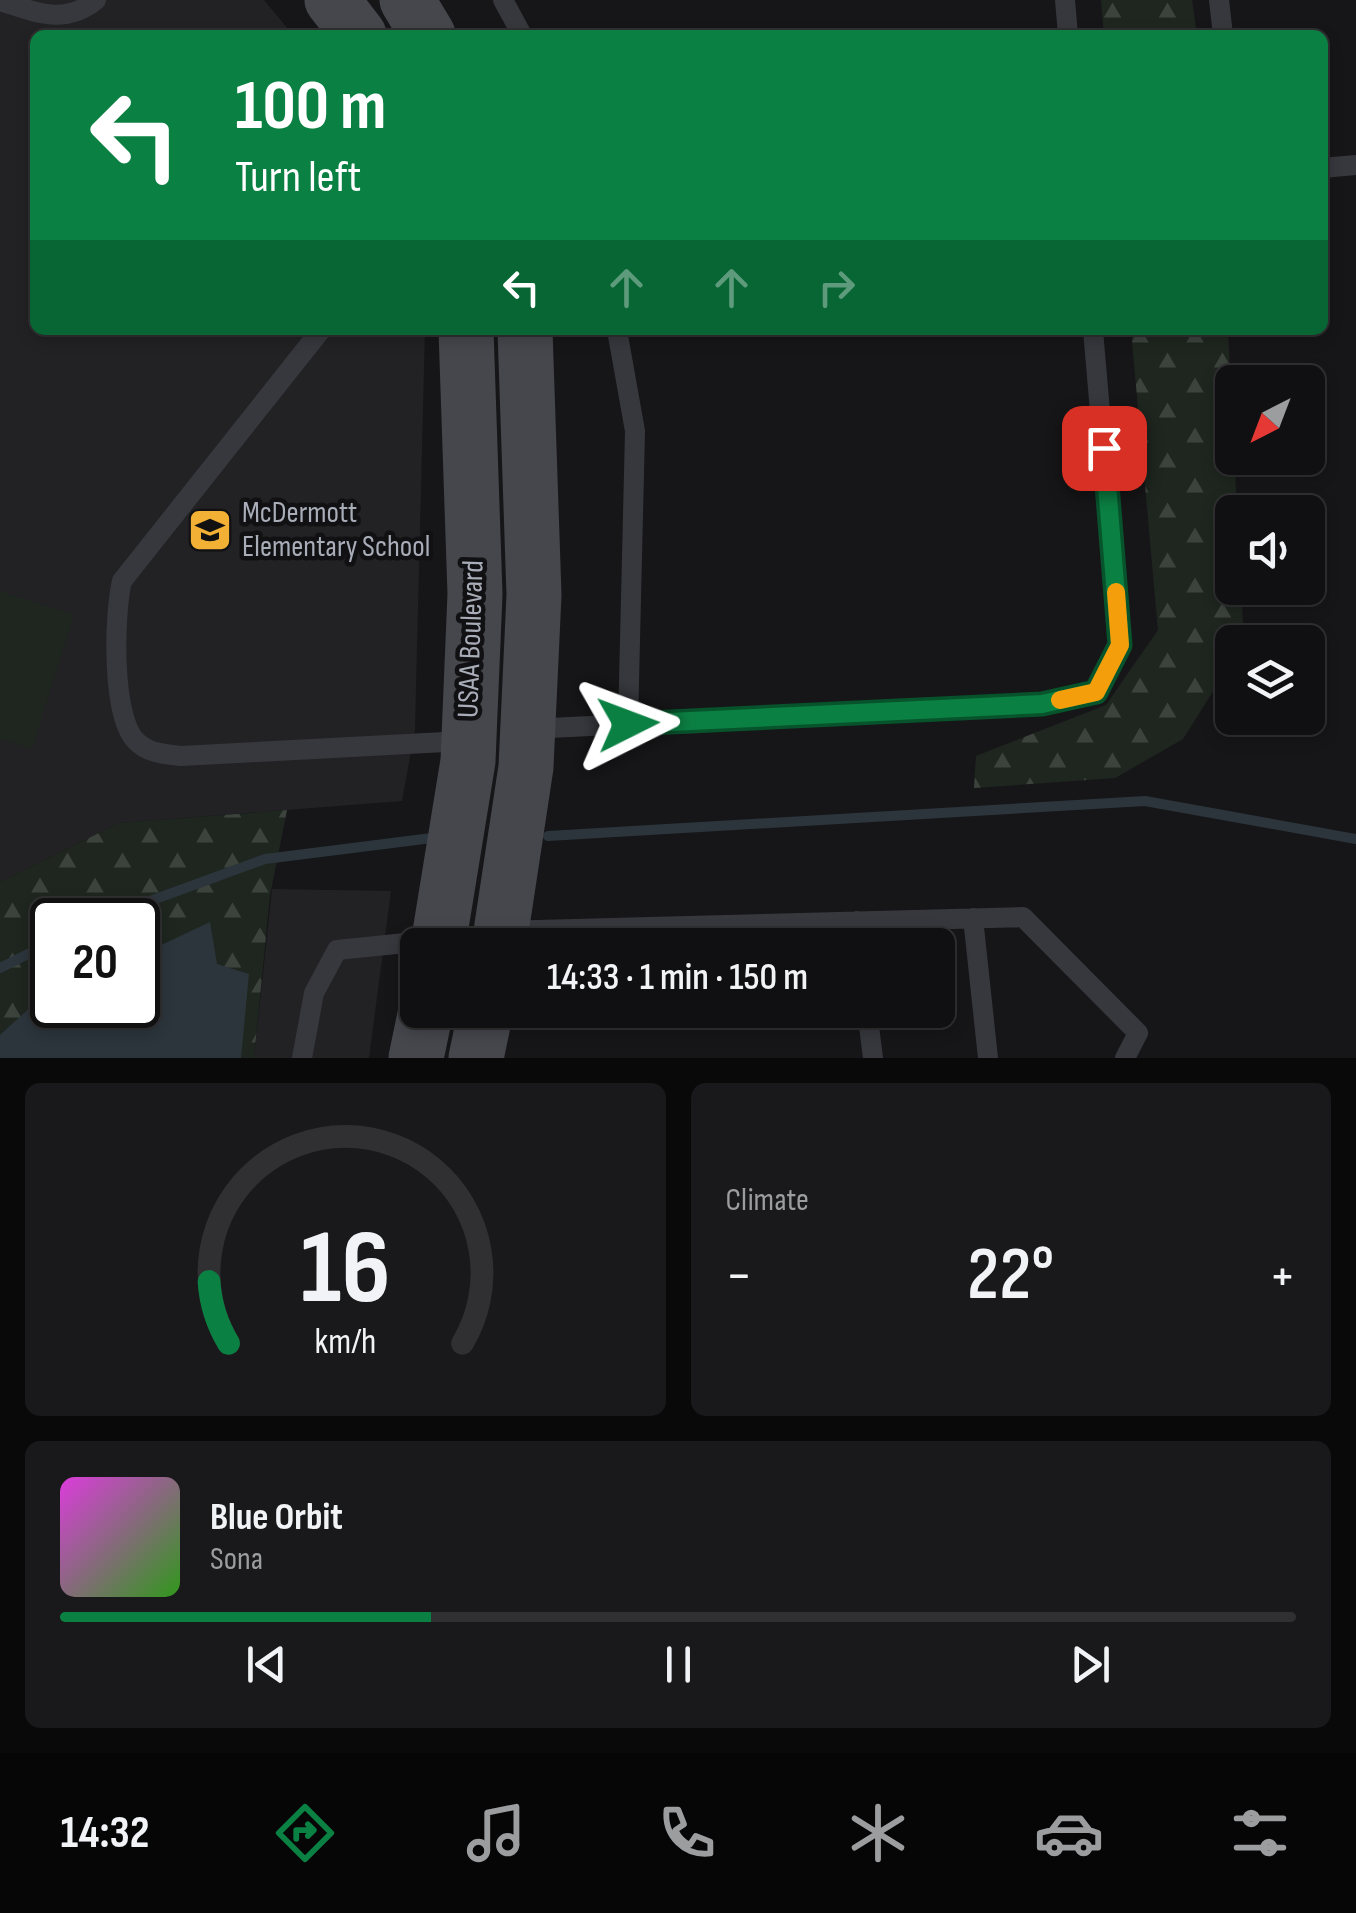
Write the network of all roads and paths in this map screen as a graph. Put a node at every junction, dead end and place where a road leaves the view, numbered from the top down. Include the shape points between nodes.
1 (0, 0) edge
2 (96, 0) edge
3 (332, 0) edge
4 (407, 0) edge
5 (503, 0) edge
6 (1064, 0) edge
7 (1219, 0) edge
8 (354, 30) edge
9 (425, 30) edge
10 (519, 30) edge
11 (1067, 30) edge
12 (1222, 30) edge
13 (1356, 165) edge
14 (1328, 167) edge
15 (317, 335) edge
16 (466, 335) edge
17 (526, 335) edge
18 (619, 335) edge
19 (1093, 335) edge
20 (628, 724) junction
21 (528, 729) junction
22 (468, 741) junction
23 (973, 918) junction
24 (856, 921) junction
25 (441, 928) edge
26 (501, 928) edge
27 (709, 928) edge
28 (857, 928) edge
29 (400, 945) edge
30 (422, 1028) edge
31 (482, 1028) edge
32 (870, 1028) edge
33 (302, 1058) edge
34 (416, 1058) edge
35 (476, 1058) edge
36 (873, 1058) edge
37 (988, 1058) edge
38 (1125, 1058) edge

1 - 2 lane via 52,18
3 - 8 street
4 - 9 street
5 - 10 lane
6 - 11 lane
7 - 12 lane
13 - 14 lane
15 - 22 lane via 122,581 116,604 122,722 150,752 182,756
16 - 22 street, USAA Boulevard via 475,594
17 - 21 street, USAA Boulevard via 534,595
18 - 20 lane via 634,431
19 - 20 lane via 1120,645 1096,692 1042,704
20 - 21 lane
21 - 26 street, USAA Boulevard
22 - 25 street, USAA Boulevard
23 - 24 lane
23 - 37 lane
23 - 38 lane via 1024,916 1138,1033
24 - 27 lane
24 - 28 lane
29 - 33 lane via 337,950 314,993
30 - 34 street
31 - 35 street
32 - 36 lane

